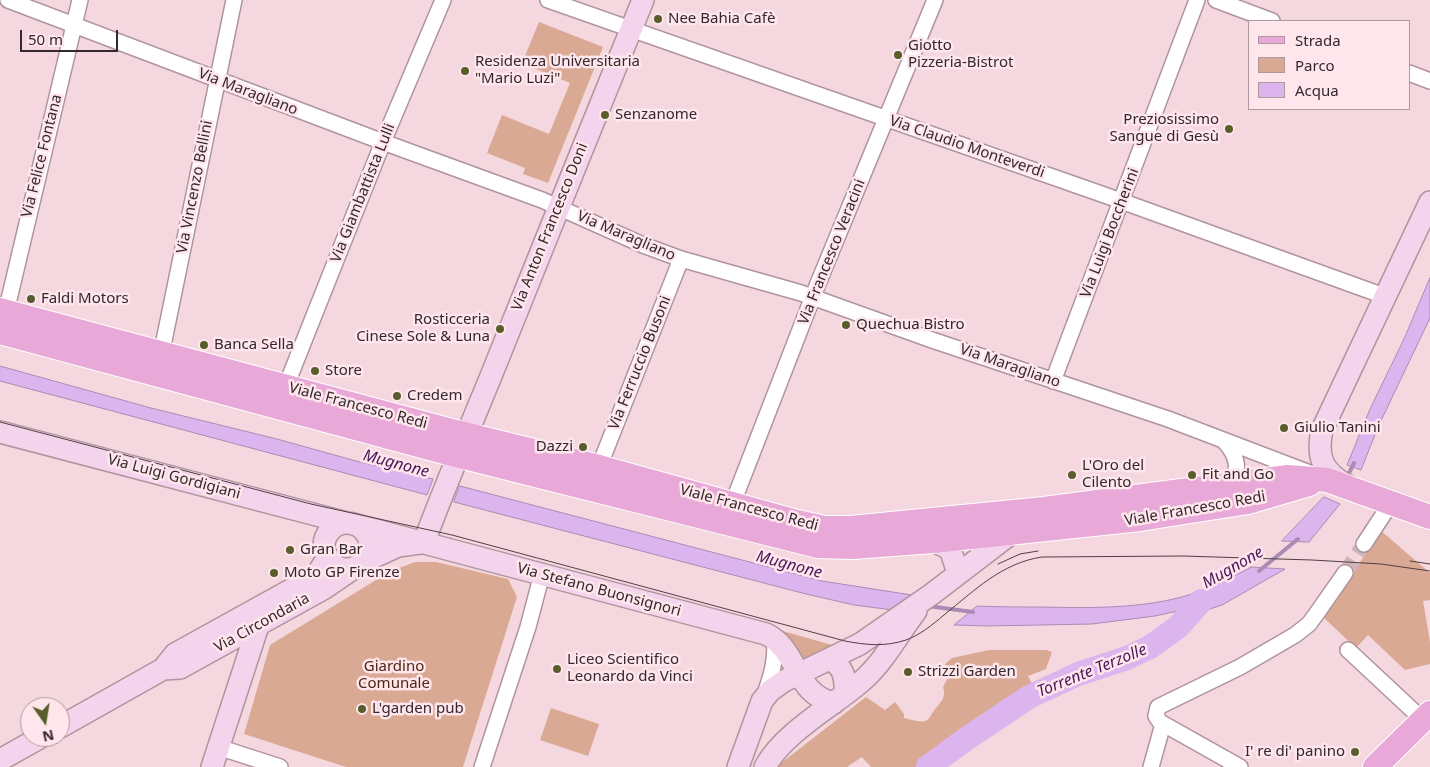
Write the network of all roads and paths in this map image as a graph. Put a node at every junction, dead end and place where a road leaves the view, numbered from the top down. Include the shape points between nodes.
1 (8, 0) edge
2 (80, 0) edge
3 (234, 0) edge
4 (443, 0) edge
5 (548, 0) edge
6 (643, 0) edge
7 (935, 0) edge
8 (1197, 0) edge
9 (1216, 0) edge
10 (1269, 20) edge
11 (74, 26) junction
12 (632, 28) junction
13 (1410, 73) edge
14 (217, 80) junction
15 (1430, 81) edge
16 (887, 119) junction
17 (383, 142) junction
18 (1122, 202) junction
19 (1430, 202) edge
20 (558, 207) junction
21 (681, 259) junction
22 (1384, 296) junction
23 (813, 297) junction
24 (2, 318) edge
25 (159, 364) junction
26 (1053, 381) junction
27 (286, 386) junction
28 (0, 432) edge
29 (1224, 441) junction
30 (458, 455) junction
31 (599, 468) junction
32 (1330, 479) junction
33 (1226, 486) junction
34 (1391, 503) junction
35 (732, 505) junction
36 (1041, 510) junction
37 (1430, 518) edge
38 (350, 523) junction
39 (1011, 534) junction
40 (424, 542) junction
41 (933, 542) junction
42 (1364, 544) tunnel mouth
43 (328, 557) junction
44 (360, 564) junction
45 (1345, 572) tunnel mouth
46 (958, 573) junction
47 (542, 574) junction
48 (901, 621) junction
49 (258, 626) junction
50 (774, 638) junction
51 (1348, 650) dead end
52 (830, 659) junction
53 (163, 669) junction
54 (799, 674) junction
55 (839, 698) junction
56 (762, 701) junction
57 (1426, 716) edge
58 (1160, 718) junction
59 (70, 721) edge
60 (24, 747) edge
61 (215, 757) edge
62 (0, 760) edge
63 (1230, 764) edge
64 (280, 767) edge
65 (482, 767) edge
66 (738, 767) edge
67 (765, 767) edge
68 (1151, 767) edge
69 (1375, 767) edge

1 - 11 street, Via Maragliano
2 - 11 street, Via Felice Fontana
3 - 14 street, Via Vincenzo Bellini
4 - 17 street, Via Giambattista Lulli
5 - 12 street, Via Claudio Monteverdi
6 - 12 street, Via Anton Francesco Doni
7 - 16 street, Via Francesco Veracini
8 - 18 street, Via Luigi Boccherini
9 - 10 street
11 - 14 street, Via Maragliano
11 - 24 street, Via Felice Fontana
12 - 16 street, Via Claudio Monteverdi
12 - 20 street, Via Anton Francesco Doni
13 - 15 street
14 - 17 street, Via Maragliano
14 - 25 street, Via Vincenzo Bellini
16 - 18 street, Via Claudio Monteverdi
16 - 23 street, Via Francesco Veracini
17 - 20 street, Via Maragliano
17 - 27 street, Via Giambattista Lulli
18 - 22 street, Via Claudio Monteverdi
18 - 26 street, Via Luigi Boccherini
19 - 22 street
20 - 21 street, Via Maragliano
20 - 30 street, Via Anton Francesco Doni
21 - 23 street, Via Maragliano
21 - 31 street, Via Ferruccio Busoni
22 - 32 street via 1322,430 1319,453
23 - 26 street, Via Maragliano
23 - 35 street, Via Francesco Veracini
24 - 25 main road, Viale Francesco Redi
25 - 27 main road, Viale Francesco Redi
25 - 30 main road, Viale Francesco Redi
26 - 29 street, Via Maragliano
27 - 30 main road, Viale Francesco Redi
28 - 38 street, Via Luigi Gordigiani
29 - 32 street, Via Maragliano
29 - 33 street via 1237,462 1235,475
30 - 31 main road, Viale Francesco Redi
30 - 40 street, Via Anton Francesco Doni
30 - 41 main road, Viale Francesco Redi via 818,546
31 - 35 main road, Viale Francesco Redi
32 - 33 main road, Viale Francesco Redi via 1279,477
32 - 34 main road
32 - 39 main road, Viale Francesco Redi via 1212,509
33 - 36 main road, Viale Francesco Redi
34 - 37 main road
34 - 42 street
35 - 36 main road, Viale Francesco Redi via 832,529
36 - 39 street
38 - 40 street, Via Stefano Buonsignori
38 - 43 street via 336,526 327,536 325,547
38 - 44 street via 364,530 370,540 369,551
39 - 41 main road, Viale Francesco Redi
39 - 46 street
40 - 44 street, Via Stefano Buonsignori via 398,546
40 - 47 street, Via Stefano Buonsignori
41 - 46 street via 950,549
43 - 44 street via 342,568
43 - 53 street, Via Circondaria via 316,576 175,654
44 - 49 street, Via Circondaria via 342,578
45 - 58 street via 1313,618 1295,635 1240,667 1162,704 1158,708
46 - 48 street
47 - 50 street, Via Stefano Buonsignori
47 - 65 street
48 - 52 street
48 - 55 street via 894,643 870,673
49 - 53 street, Via Circondaria via 180,668
49 - 61 street
50 - 54 street via 783,646
50 - 56 street via 774,665
51 - 57 street
52 - 54 street
52 - 55 street via 844,674
53 - 59 street, Via Circondaria
54 - 55 street via 821,699
54 - 56 street via 777,685
55 - 67 street via 782,744
56 - 66 street
57 - 69 main road
58 - 63 street
58 - 68 street
60 - 62 street
61 - 64 street

